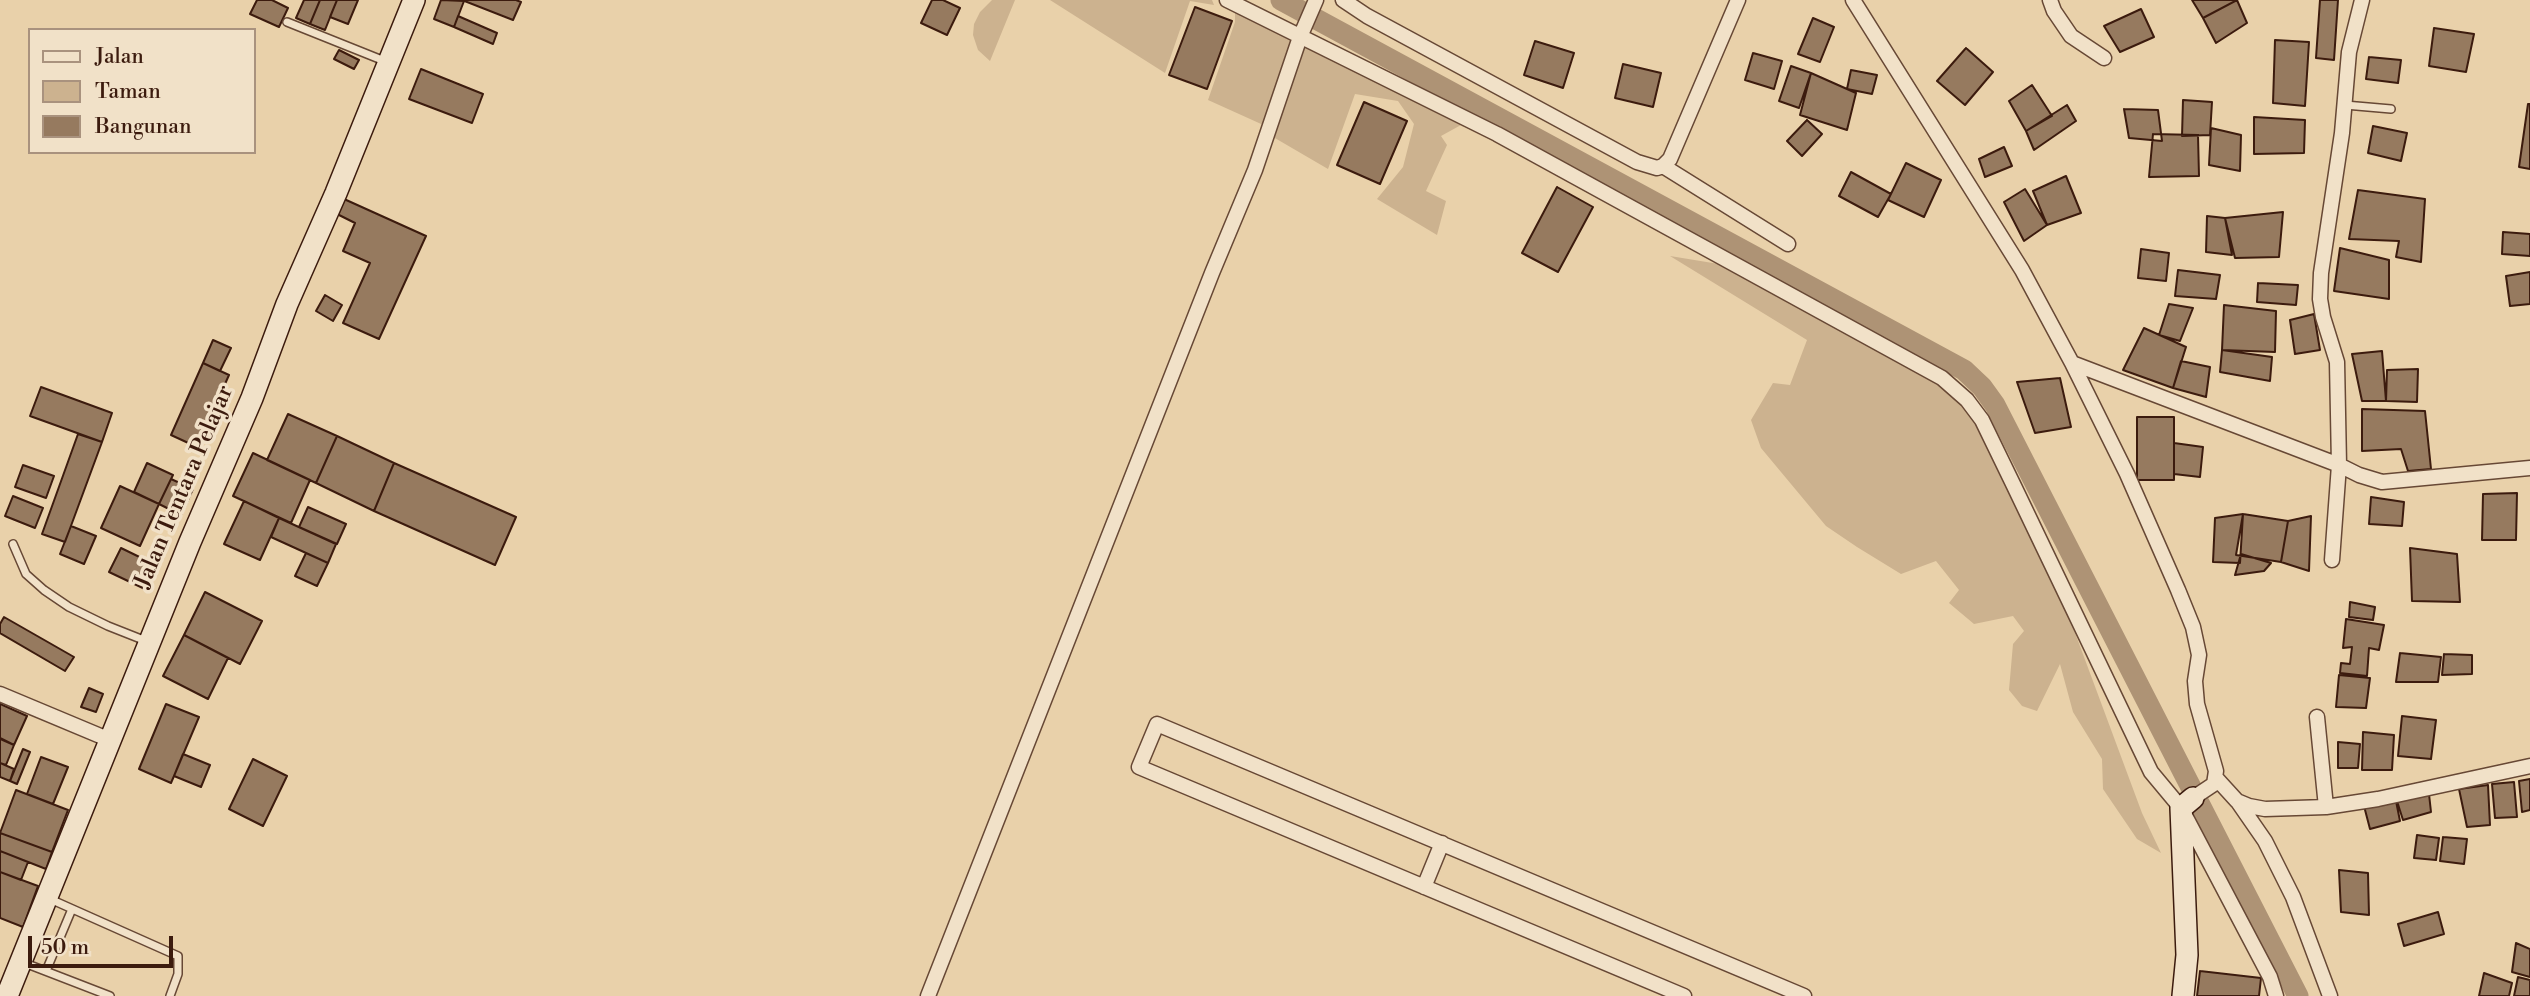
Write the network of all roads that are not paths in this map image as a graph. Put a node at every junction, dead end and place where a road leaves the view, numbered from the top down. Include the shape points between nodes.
1 (414, 0) edge
2 (1227, 0) edge
3 (1315, 0) edge
4 (1343, 0) edge
5 (1738, 0) edge
6 (1853, 0) edge
7 (2050, 0) edge
8 (2362, 0) edge
9 (287, 22) dead end
10 (1303, 31) junction
11 (2104, 58) dead end
12 (389, 63) junction
13 (2345, 105) junction
14 (2391, 109) dead end
15 (1663, 166) junction
16 (1788, 244) dead end
17 (2072, 363) junction
18 (2339, 465) junction
19 (2530, 468) edge
20 (13, 544) dead end
21 (2332, 560) dead end
22 (149, 642) junction
23 (0, 694) edge
24 (2317, 718) dead end
25 (110, 740) junction
26 (2530, 766) edge
27 (2215, 781) junction
28 (2237, 801) junction
29 (2187, 803) junction
30 (2326, 807) junction
31 (1442, 843) junction
32 (1424, 887) junction
33 (46, 897) junction
34 (72, 909) junction
35 (20, 961) junction
36 (46, 971) junction
37 (7, 996) edge
38 (110, 996) edge
39 (170, 996) edge
40 (928, 996) edge
41 (1684, 996) edge
42 (1804, 996) edge
43 (2183, 996) edge
44 (2276, 996) edge
45 (2330, 996) edge

1 - 12 main road, Jalan Tentara Pelajar
2 - 10 street
3 - 10 street
4 - 15 street via 1637,162
5 - 15 street
6 - 17 street via 2022,270
7 - 11 street via 2071,36
8 - 13 street via 2349,52
9 - 12 lane
10 - 29 street via 1942,378 1982,420 2151,772
10 - 40 street via 1255,170
12 - 22 main road, Jalan Tentara Pelajar
13 - 14 lane
13 - 18 street via 2320,299 2337,362
15 - 16 street
17 - 18 street
17 - 27 street via 2127,474 2193,627 2199,655 2196,704 2212,750
18 - 19 street via 2382,482
18 - 21 street
20 - 22 lane via 26,574 44,590 69,607
22 - 25 main road, Jalan Tentara Pelajar
23 - 25 street
24 - 30 street
25 - 33 main road, Jalan Tentara Pelajar
26 - 30 street
27 - 28 street
27 - 29 street
28 - 30 street via 2265,809
28 - 45 street via 2265,841 2293,897
29 - 43 main road
29 - 44 street
31 - 32 street
31 - 32 street via 1157,724 1139,767
31 - 42 street
32 - 41 street
33 - 34 lane
33 - 35 main road, Jalan Tentara Pelajar
34 - 36 lane
34 - 39 lane via 178,956 178,974
35 - 36 lane
35 - 37 main road, Jalan Tentara Pelajar
36 - 38 lane

